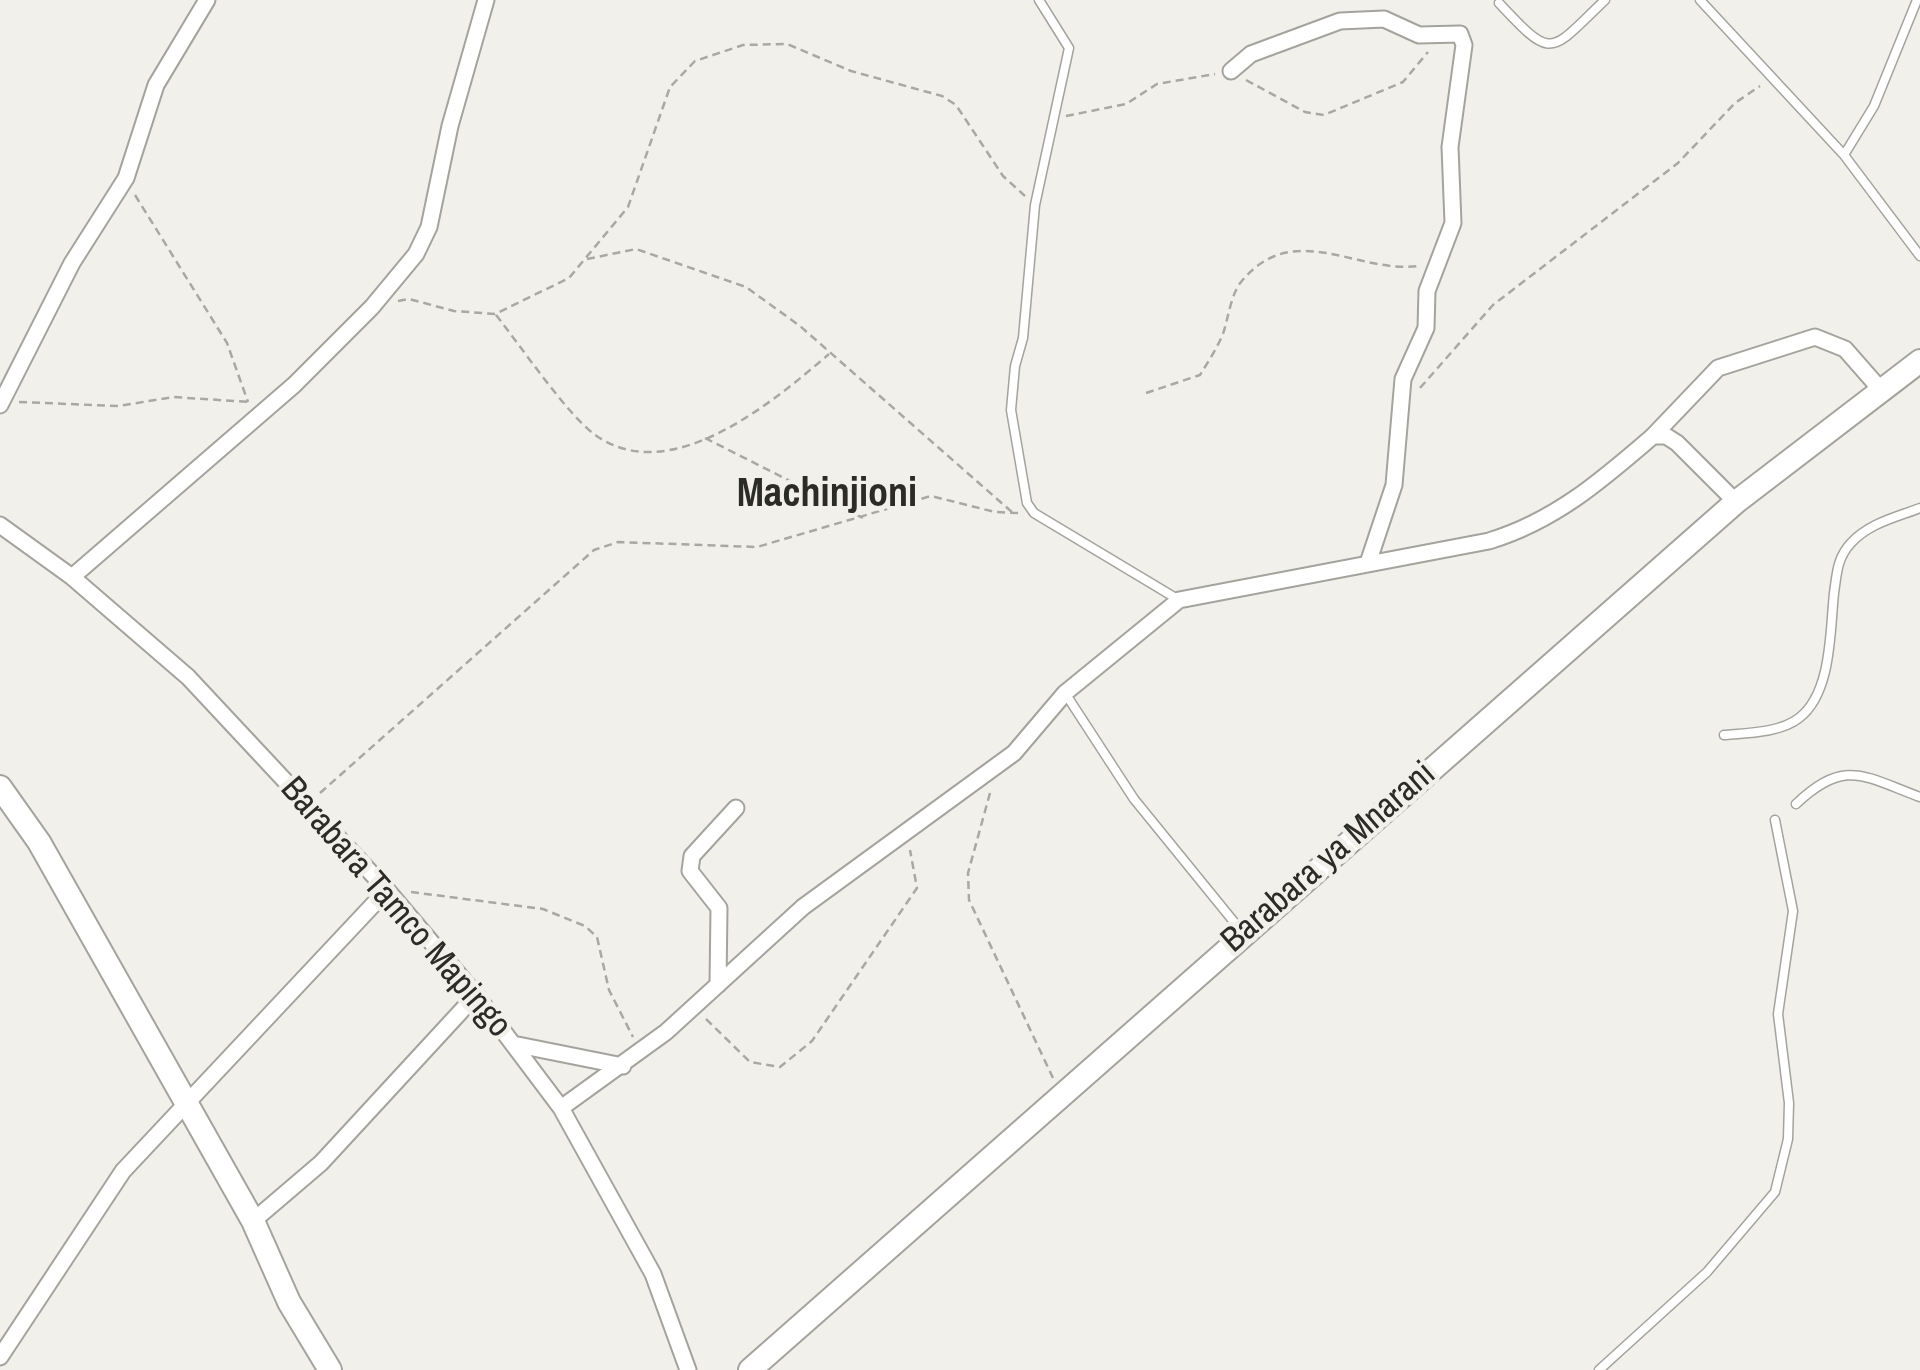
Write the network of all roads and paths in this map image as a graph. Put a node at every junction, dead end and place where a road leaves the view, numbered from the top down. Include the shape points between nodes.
1 (207, 0) edge
2 (486, 0) edge
3 (1039, 0) edge
4 (1605, 0) edge
5 (1700, 0) edge
6 (1917, 0) edge
7 (1499, 3) dead end
8 (1442, 34) junction
9 (1231, 71) junction
10 (1770, 78) junction
11 (1055, 117) junction
12 (1844, 155) junction
13 (126, 178) junction
14 (1036, 205) junction
15 (1920, 256) edge
16 (586, 259) junction
17 (1439, 260) junction
18 (372, 307) junction
19 (495, 314) junction
20 (830, 353) junction
21 (1920, 360) edge
22 (1881, 390) junction
23 (1146, 393) dead end
24 (1, 403) edge
25 (1398, 404) junction
26 (1654, 436) junction
27 (704, 437) junction
28 (1736, 502) junction
29 (1920, 508) edge
30 (1034, 513) junction
31 (1014, 514) junction
32 (862, 518) junction
33 (0, 525) edge
34 (1368, 563) junction
35 (72, 576) junction
36 (1179, 600) junction
37 (1064, 694) junction
38 (1724, 735) dead end
39 (0, 787) edge
40 (992, 787) dead end
41 (1920, 797) edge
42 (308, 804) junction
43 (1796, 804) dead end
44 (736, 808) dead end
45 (1775, 820) dead end
46 (905, 834) junction
47 (387, 890) junction
48 (1243, 933) junction
49 (718, 984) junction
50 (476, 995) junction
51 (694, 1007) junction
52 (513, 1044) junction
53 (642, 1051) junction
54 (622, 1066) junction
55 (1063, 1098) junction
56 (183, 1103) junction
57 (560, 1108) junction
58 (253, 1221) junction
59 (0, 1357) edge
60 (330, 1370) edge
61 (688, 1370) edge
62 (750, 1370) edge
63 (1599, 1370) edge

1 - 13 street via 156,85
2 - 18 street via 428,227 416,254
3 - 11 lane via 1069,48
4 - 7 lane via 1550,47 1538,44
5 - 10 lane
6 - 12 lane via 1874,106
8 - 9 street via 1419,35 1384,20 1340,21 1252,54
8 - 9 path via 1403,82 1324,116
8 - 17 street via 1460,34 1464,45 1450,147 1454,224
9 - 11 path via 1157,84 1126,104
10 - 12 lane
10 - 25 path via 1678,163 1494,305 1425,384
11 - 14 lane
12 - 15 lane
13 - 24 street via 72,263
13 - 24 path via 228,343 248,402 174,397 118,406
14 - 16 path via 1002,176 956,105 942,96 851,71 787,44 743,44 695,61 670,87 637,189
14 - 30 lane via 1011,410 1022,484
16 - 19 path via 569,278
16 - 20 path via 636,248 746,287
17 - 23 path via 1387,267 1310,249 1273,257 1239,283 1200,375
17 - 25 street via 1427,291 1426,328
18 - 19 path via 409,299
18 - 35 street via 294,385
19 - 27 path via 590,431 614,447 668,449
20 - 27 path via 766,408
20 - 31 path
21 - 22 street, Barabara ya Mnarani
22 - 26 street via 1845,349 1815,337 1718,368
22 - 28 street, Barabara ya Mnarani
25 - 34 street via 1394,484
26 - 28 street via 1676,443
26 - 34 street via 1583,496 1528,529
27 - 32 path
28 - 48 street, Barabara ya Mnarani
29 - 38 lane via 1854,539 1838,560 1826,668 1798,720
30 - 31 path
30 - 36 lane
31 - 32 path via 931,496
32 - 42 path via 757,547 618,542 594,550
33 - 35 street, Barabara Tamco Mapingo
34 - 36 street
35 - 42 street, Barabara Tamco Mapingo via 188,678
36 - 37 street
37 - 46 street via 1014,753
37 - 48 lane via 1134,799
39 - 56 street via 39,842
40 - 55 path via 968,873 969,900
41 - 43 lane via 1852,772 1819,783
42 - 47 street, Barabara Tamco Mapingo
44 - 49 street via 692,856 690,871 719,908
45 - 63 lane via 1793,910 1778,1014 1789,1103 1781,1177 1708,1272
46 - 49 street via 803,907
46 - 51 path via 916,888 812,1041 780,1067 750,1062
47 - 50 street, Barabara Tamco Mapingo
47 - 53 path via 495,900 584,926 597,937 609,990
47 - 56 street
48 - 55 street, Barabara ya Mnarani
49 - 51 street
50 - 52 street, Barabara Tamco Mapingo
50 - 58 street via 321,1163
51 - 53 street
52 - 54 street
52 - 57 street, Barabara Tamco Mapingo
53 - 54 street
54 - 57 street
55 - 62 street, Barabara ya Mnarani
56 - 58 street
56 - 59 street via 123,1171
57 - 61 street, Barabara Tamco Mapingo via 652,1274
58 - 60 street via 289,1302

